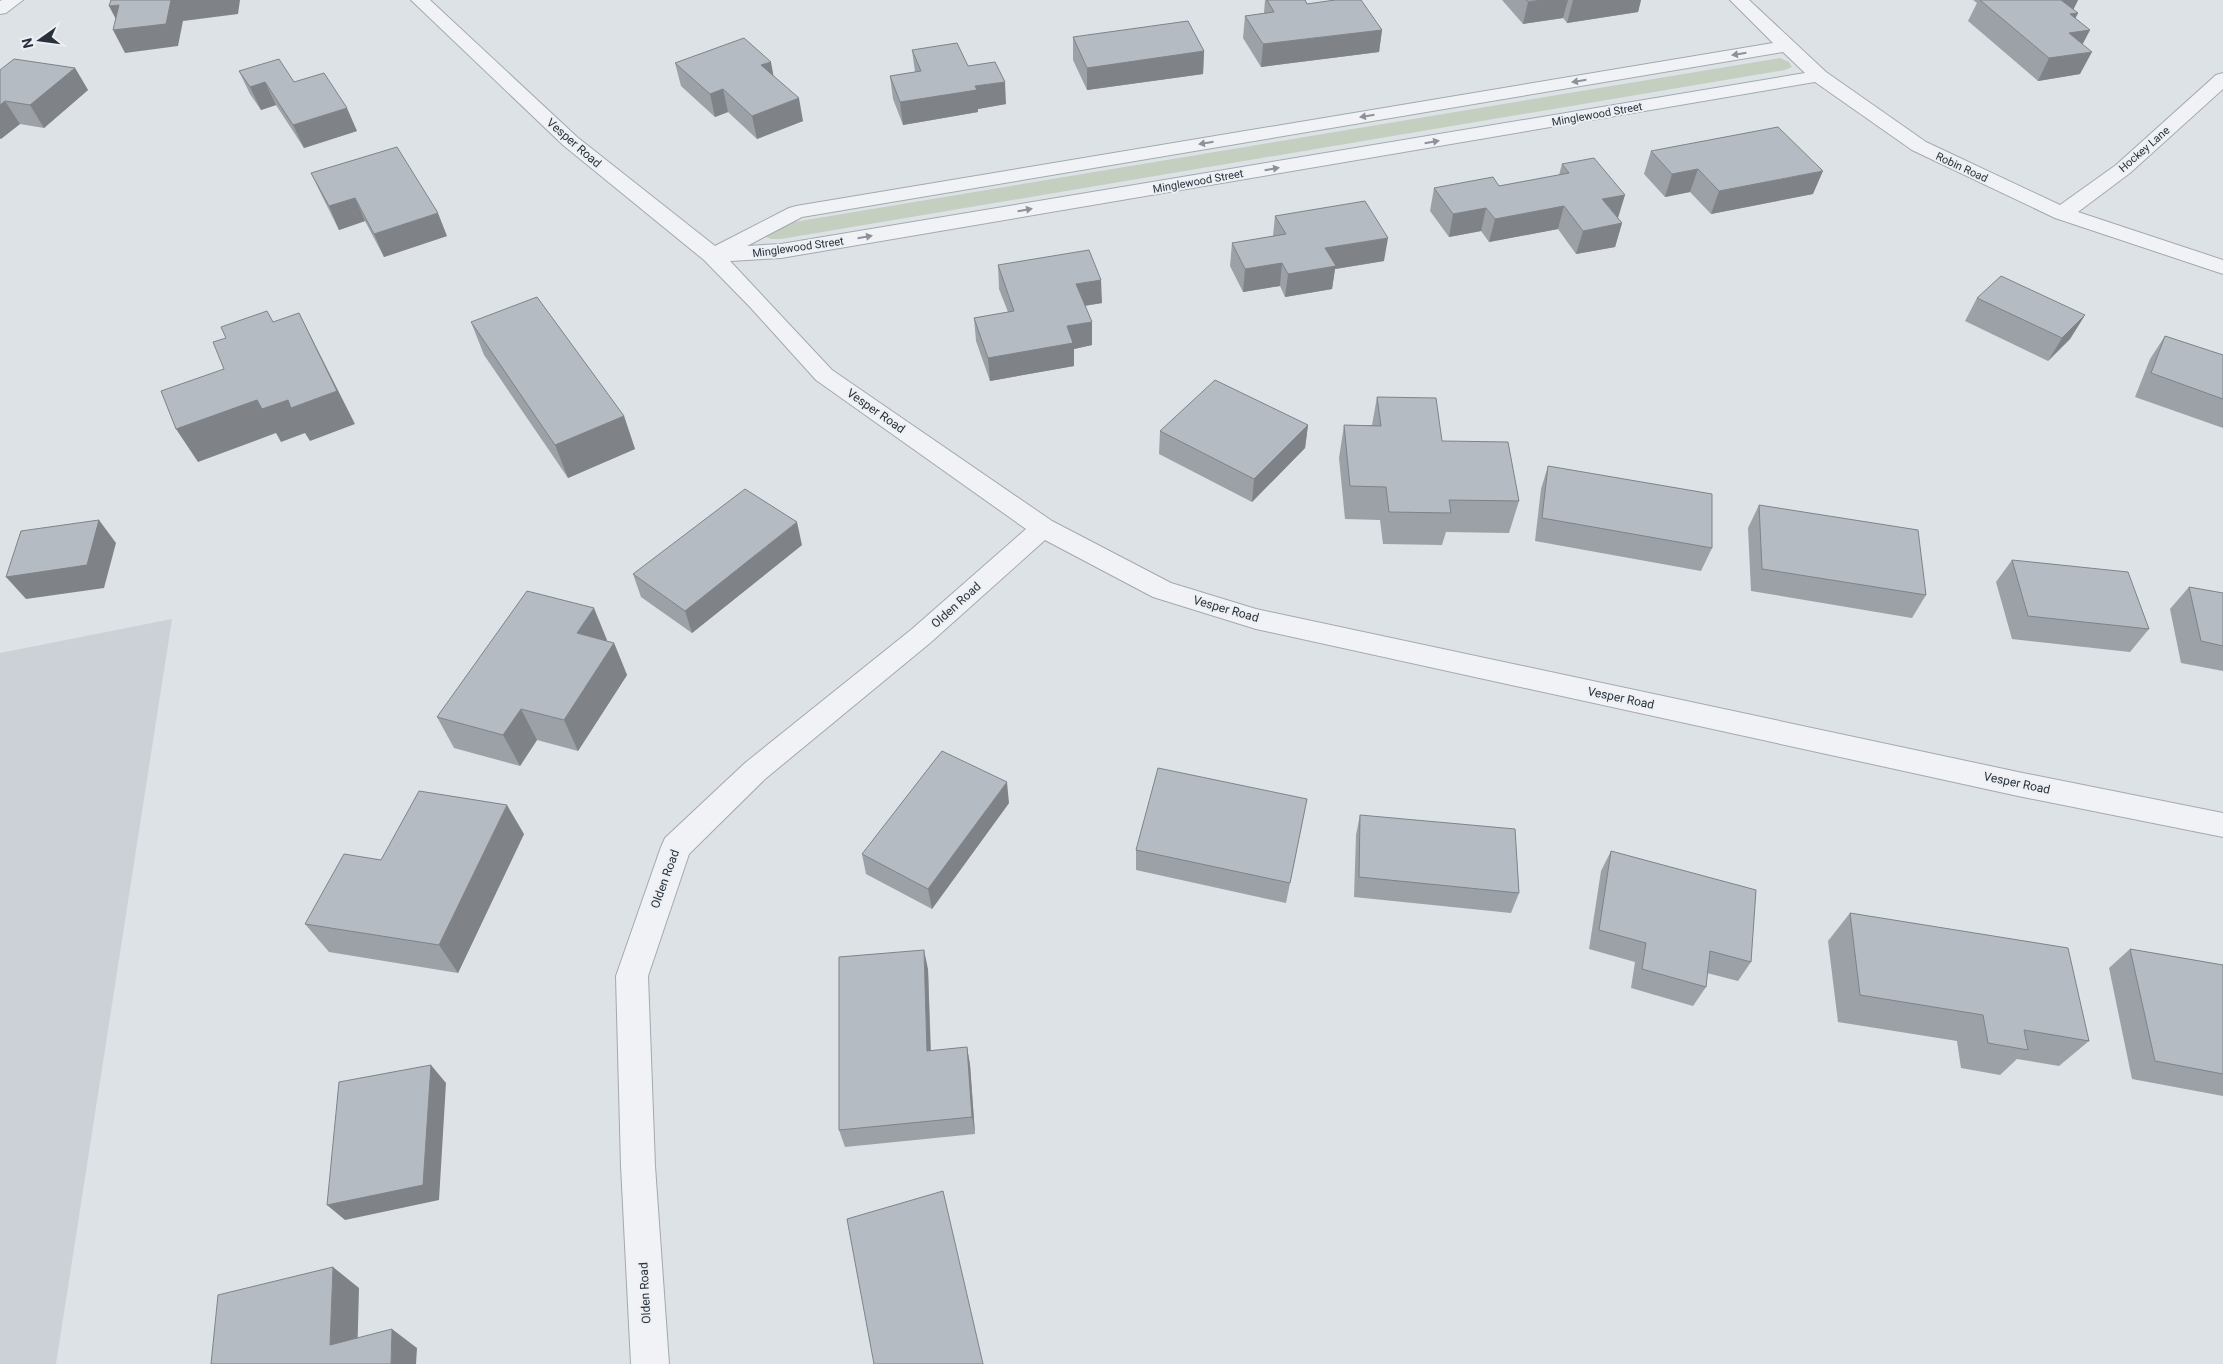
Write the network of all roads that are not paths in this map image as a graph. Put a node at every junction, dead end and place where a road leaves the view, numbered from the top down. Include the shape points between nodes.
1 (14, 0) edge
2 (420, 0) edge
3 (1739, 0) edge
4 (0, 9) edge
5 (1787, 46) junction
6 (1820, 76) junction
7 (2223, 79) edge
8 (2062, 214) junction
9 (712, 256) junction
10 (2223, 267) edge
11 (1043, 528) junction
12 (2223, 825) edge
13 (650, 1364) edge

1 - 4 street
2 - 9 street, Vesper Road via 570,141
3 - 5 street, Robin Road
5 - 6 street, Robin Road
5 -> 9 street, Minglewood Street via 796,212
6 - 8 street, Robin Road via 1919,146
9 -> 6 street, Minglewood Street via 780,251
7 - 8 street, Hockey Lane via 2123,169
8 - 10 street, Robin Road
9 - 11 street, Vesper Road via 824,375
11 - 12 street, Vesper Road via 1162,590 1256,619 2018,784
11 - 13 street, Olden Road via 921,636 755,771 676,847 632,976 638,1166

